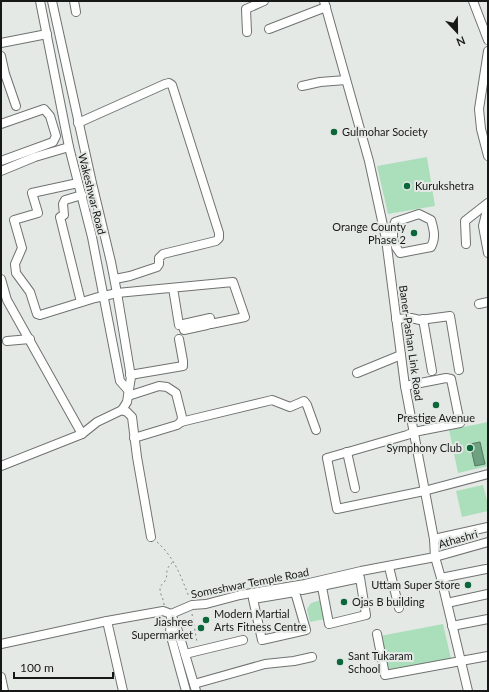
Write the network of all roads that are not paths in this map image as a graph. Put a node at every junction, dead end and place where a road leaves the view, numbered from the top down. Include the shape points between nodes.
1 (40, 1) edge
2 (52, 1) edge
3 (74, 1) edge
4 (264, 1) edge
5 (473, 1) edge
6 (324, 6) edge
7 (76, 12) dead end
8 (269, 29) dead end
9 (247, 32) dead end
10 (47, 34) junction
11 (488, 40) edge
12 (1, 43) edge
13 (1, 56) edge
14 (487, 56) edge
15 (3, 75) edge
16 (346, 80) junction
17 (485, 85) edge
18 (302, 86) dead end
19 (16, 106) dead end
20 (65, 123) junction
21 (78, 123) junction
22 (1, 124) edge
23 (53, 126) junction
24 (69, 147) junction
25 (488, 156) edge
26 (1, 161) edge
27 (1, 171) edge
28 (78, 183) junction
29 (82, 196) junction
30 (488, 205) edge
31 (390, 239) junction
32 (466, 244) dead end
33 (488, 253) edge
34 (1, 279) edge
35 (115, 279) junction
36 (173, 288) junction
37 (117, 293) junction
38 (104, 296) junction
39 (80, 302) junction
40 (488, 302) edge
41 (479, 304) dead end
42 (396, 319) junction
43 (422, 319) junction
44 (182, 324) junction
45 (207, 325) dead end
46 (30, 339) junction
47 (179, 339) dead end
48 (7, 341) dead end
49 (401, 355) junction
50 (459, 370) dead end
51 (432, 371) dead end
52 (357, 374) dead end
53 (130, 375) junction
54 (406, 386) junction
55 (128, 393) junction
56 (122, 410) junction
57 (181, 422) junction
58 (316, 430) dead end
59 (414, 432) junction
60 (82, 434) junction
61 (134, 438) junction
62 (347, 452) junction
63 (1, 466) edge
64 (488, 474) edge
65 (355, 488) dead end
66 (424, 491) junction
67 (488, 527) edge
68 (151, 537) road end
69 (434, 539) junction
70 (488, 542) edge
71 (435, 557) junction
72 (389, 567) junction
73 (486, 569) dead end
74 (441, 578) junction
75 (321, 584) junction
76 (294, 589) junction
77 (488, 594) edge
78 (252, 596) junction
79 (447, 603) junction
80 (399, 608) dead end
81 (167, 613) junction
82 (488, 619) edge
83 (107, 621) junction
84 (452, 626) junction
85 (377, 634) dead end
86 (243, 640) dead end
87 (1, 644) edge
88 (185, 654) junction
89 (488, 656) edge
90 (312, 657) dead end
91 (461, 661) junction
92 (1, 677) edge
93 (195, 688) edge
94 (4, 691) edge
95 (123, 691) edge
96 (186, 691) edge
97 (468, 691) edge

1 - 10 street, Wakeshwar Road
2 - 21 street, Wakeshwar Road
3 - 7 street
4 - 9 street via 246,9
5 - 11 street
6 - 8 street
6 - 16 street, Baner-Pashan Link Road
10 - 12 street
10 - 20 street, Wakeshwar Road
13 - 15 street
14 - 17 street
15 - 19 street
16 - 18 street
16 - 31 street, Baner-Pashan Link Road
17 - 25 street via 479,109
20 - 23 street
20 - 24 street, Wakeshwar Road
21 - 35 street, Wakeshwar Road
21 - 35 street via 165,84 172,85 219,233 216,241 163,254 157,267
22 - 23 street via 44,109 50,116
23 - 26 street via 56,136 52,142
24 - 27 street
24 - 28 street, Wakeshwar Road
28 - 29 street, Wakeshwar Road
28 - 39 street via 32,193 38,213 14,220 22,248 15,269 19,279 30,292 36,313 40,315
29 - 38 street, Wakeshwar Road
29 - 39 street via 64,200 64,215 60,217
30 - 32 street via 465,221
30 - 33 street via 482,226
31 - 31 street via 395,222 419,214 431,220 434,228 435,240 431,247 400,253
31 - 42 street, Baner-Pashan Link Road
34 - 46 street via 7,300
35 - 37 street, Wakeshwar Road
36 - 37 street
36 - 44 street via 179,325
36 - 44 street via 233,282 245,317 211,324 210,318
37 - 38 street
37 - 53 street, Wakeshwar Road
38 - 39 street
38 - 55 street, Wakeshwar Road via 120,381
40 - 41 street
42 - 43 street
42 - 49 street, Baner-Pashan Link Road
43 - 50 street via 450,316
43 - 51 street
44 - 45 street via 184,330
46 - 48 street
46 - 60 street
47 - 53 street via 182,366
49 - 52 street
49 - 54 street, Baner-Pashan Link Road
53 - 55 street, Wakeshwar Road
54 - 59 street, Baner-Pashan Link Road
54 - 59 street via 451,379 460,423
55 - 56 street, Wakeshwar Road
55 - 57 street via 159,386 167,387 176,393
56 - 60 street via 98,422
56 - 61 street via 132,417
57 - 58 street via 272,400 290,407 304,401
57 - 61 street
59 - 62 street
59 - 66 street, Baner-Pashan Link Road
60 - 63 street
61 - 68 street
62 - 65 street
62 - 66 street via 327,458 337,509
64 - 66 street
66 - 69 street, Baner-Pashan Link Road
67 - 69 street
69 - 71 street, Baner-Pashan Link Road
70 - 71 street, Athashri
71 - 72 street, Someshwar Temple Road
71 - 74 street, Baner-Pashan Link Road
72 - 75 street, Someshwar Temple Road via 361,571
72 - 80 street
73 - 74 street
74 - 79 street, Baner-Pashan Link Road
75 - 75 street via 329,624 366,616 360,578
75 - 76 street, Someshwar Temple Road
76 - 78 street, Someshwar Temple Road
76 - 78 street via 306,630 262,640
77 - 79 street
78 - 81 street, Someshwar Temple Road via 192,605
79 - 84 street, Baner-Pashan Link Road
81 - 83 street, Someshwar Temple Road
81 - 88 street
81 - 96 street
82 - 84 street
83 - 87 street, Someshwar Temple Road
83 - 95 street
84 - 91 street, Baner-Pashan Link Road
85 - 91 street via 385,675
86 - 88 street
88 - 93 street
89 - 91 street
90 - 93 street via 264,664
91 - 97 street, Baner-Pashan Link Road
92 - 94 street

